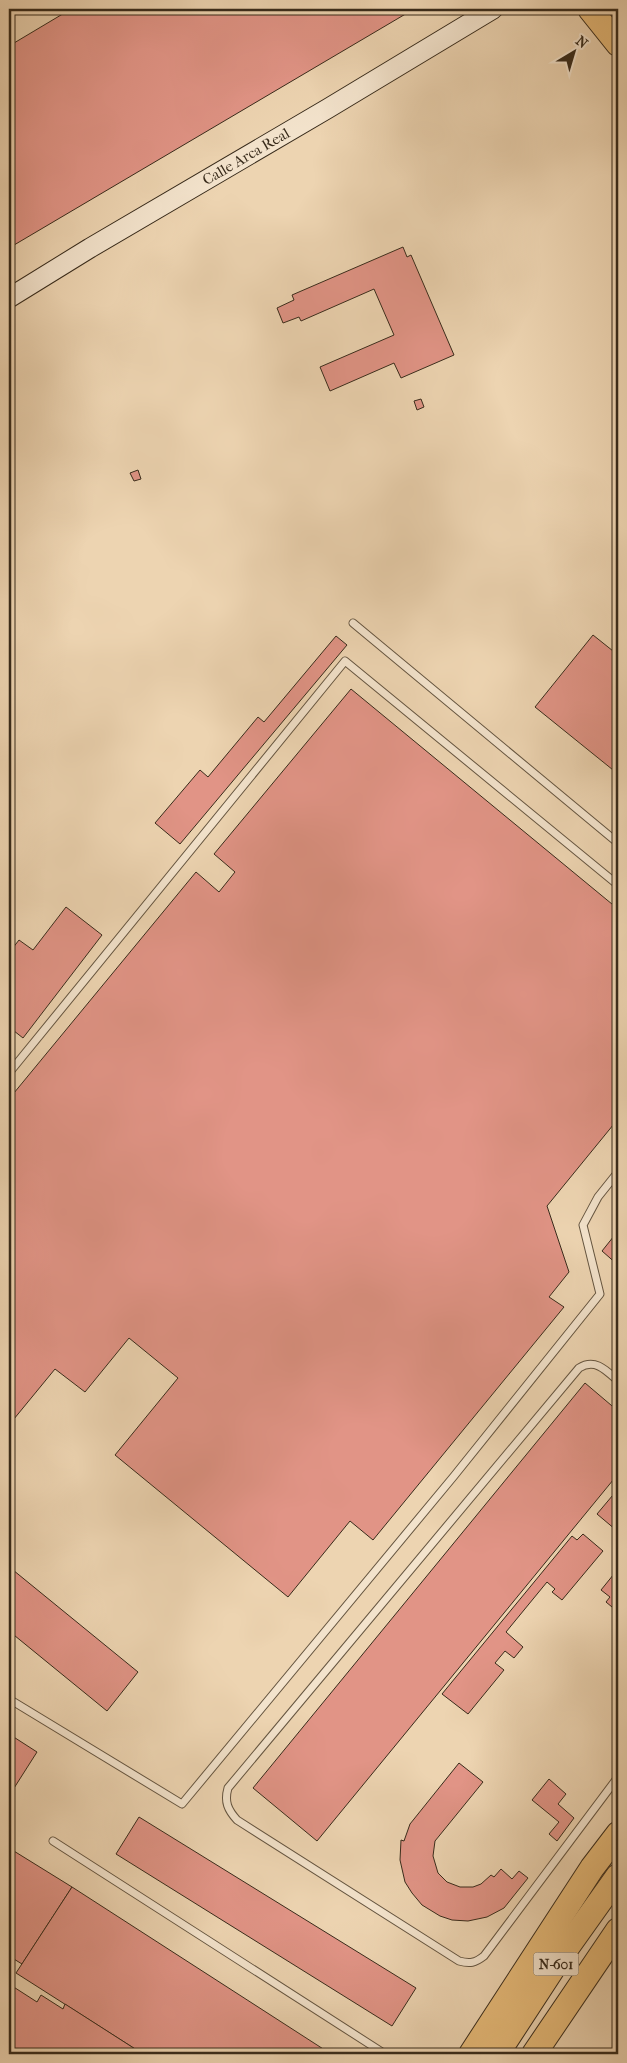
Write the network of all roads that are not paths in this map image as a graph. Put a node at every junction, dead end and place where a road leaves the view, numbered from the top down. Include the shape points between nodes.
1 (590, 9) edge
2 (492, 11) edge
3 (618, 44) edge
4 (9, 298) edge
5 (352, 623) dead end
6 (618, 844) edge
7 (618, 885) edge
8 (9, 1073) edge
9 (618, 1172) edge
10 (618, 1381) edge
11 (9, 1699) edge
12 (618, 1777) edge
13 (618, 1834) edge
14 (53, 1841) dead end
15 (618, 1876) edge
16 (618, 1930) edge
17 (618, 1948) edge
18 (385, 2054) edge
19 (472, 2054) edge
20 (497, 2054) edge
21 (534, 2054) edge
22 (554, 2054) edge

1 - 3 highway
2 - 4 street, Calle Arca Real
5 - 6 lane
7 - 8 lane via 345,661
9 - 11 lane via 598,1197 583,1225 600,1294 182,1804
10 - 12 lane via 593,1364 579,1368 228,1788 226,1804 237,1820 460,1961 469,1963 484,1956
13 - 19 highway via 592,1868
14 - 18 lane
15 - 20 highway, N-601
16 - 21 highway, N-601
17 - 22 highway via 571,2020

